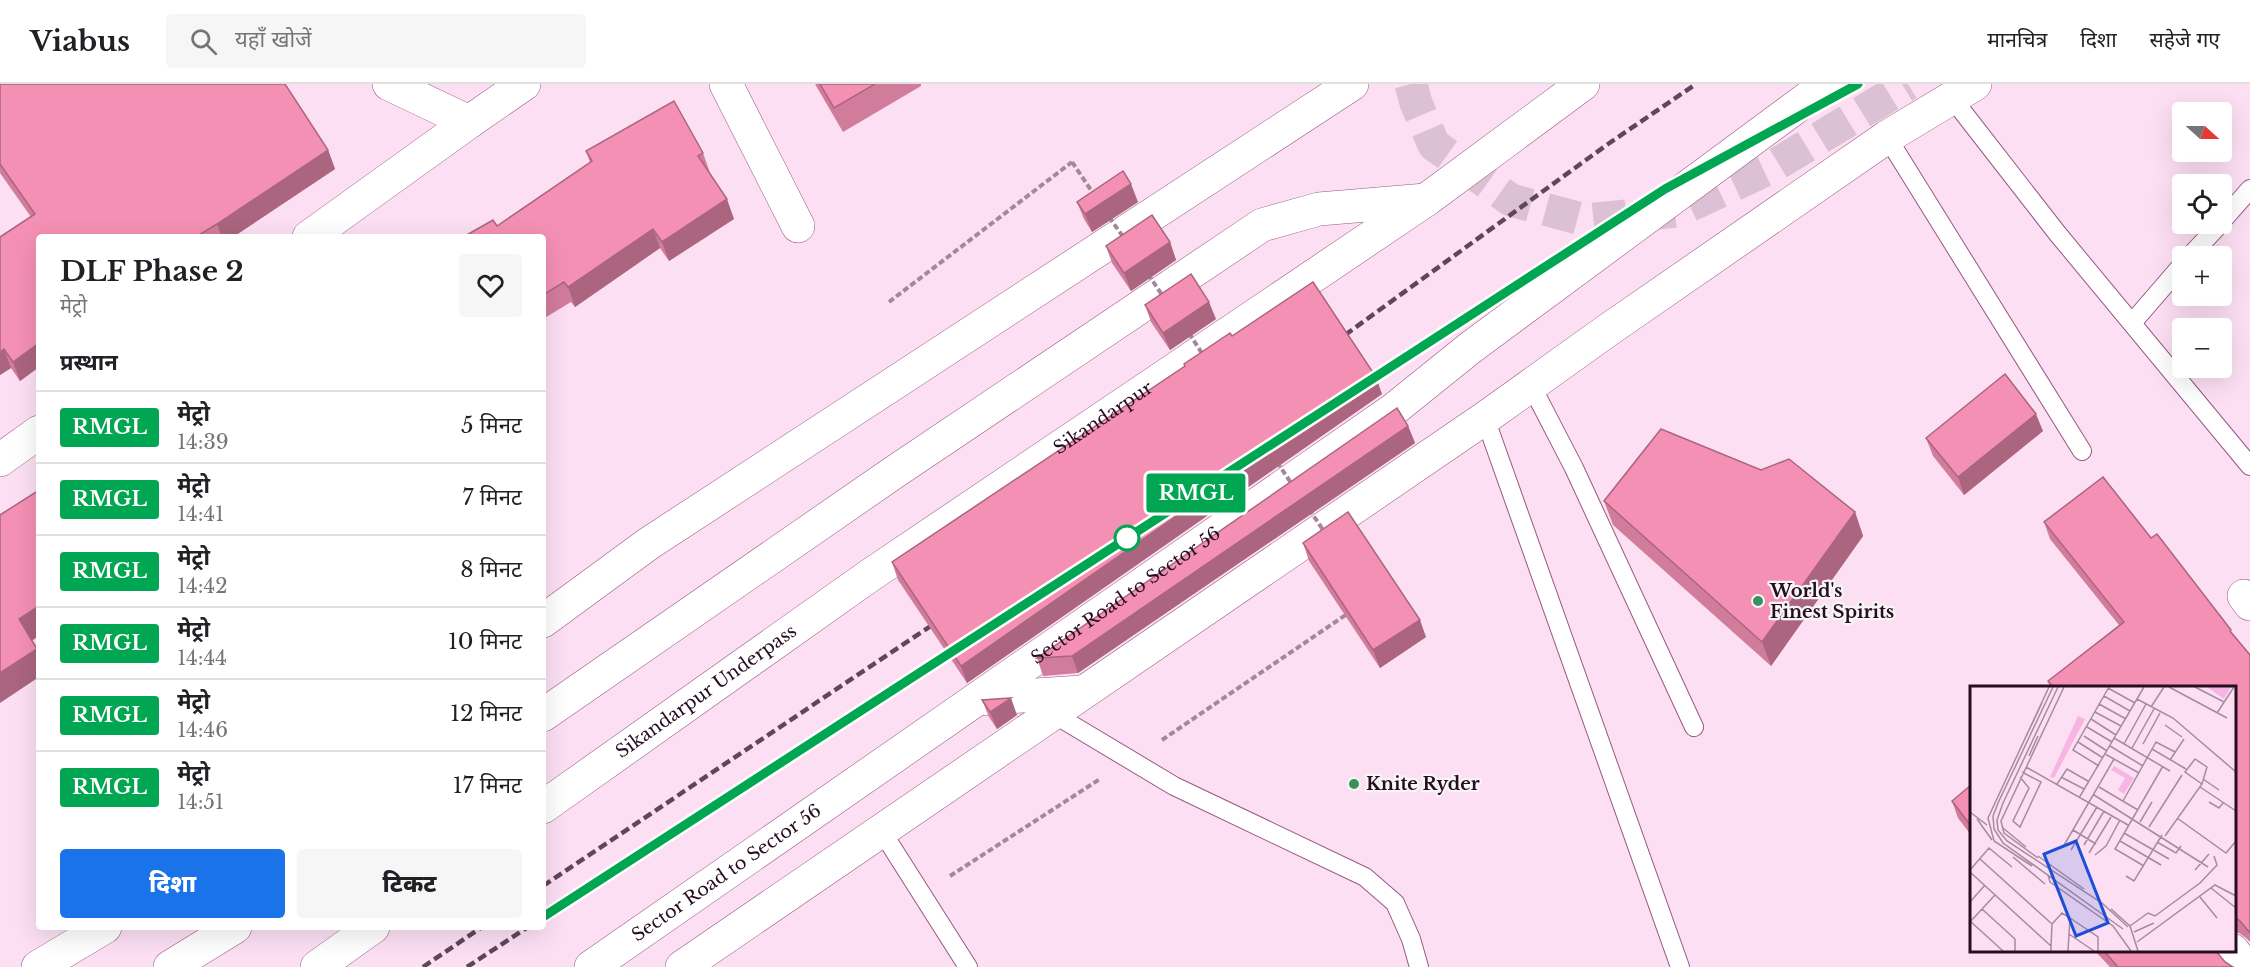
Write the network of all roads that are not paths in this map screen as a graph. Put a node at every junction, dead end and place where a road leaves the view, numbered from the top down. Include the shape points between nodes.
1 (389, 84) edge
2 (524, 84) edge
3 (726, 84) edge
4 (1352, 84) edge
5 (1583, 84) edge
6 (1827, 84) edge
7 (1964, 91) edge
8 (469, 122) junction
9 (1887, 137) junction
10 (2250, 189) edge
11 (1426, 200) junction
12 (2232, 209) edge
13 (798, 226) dead end
14 (313, 234) edge
15 (2210, 234) edge
16 (2199, 246) edge
17 (2172, 277) edge
18 (2132, 323) junction
19 (1531, 385) junction
20 (1485, 418) junction
21 (36, 434) edge
22 (2082, 451) dead end
23 (0, 460) edge
24 (2250, 466) edge
25 (869, 576) joint
26 (546, 619) edge
27 (1083, 692) junction
28 (977, 699) junction
29 (546, 713) edge
30 (1052, 713) junction
31 (1694, 728) dead end
32 (546, 805) edge
33 (881, 830) junction
34 (100, 930) edge
35 (230, 930) edge
36 (369, 930) edge
37 (38, 967) edge
38 (170, 967) edge
39 (316, 967) edge
40 (591, 967) edge
41 (682, 967) edge
42 (968, 967) edge
43 (1419, 967) edge
44 (1680, 967) edge

1 - 8 main road
2 - 8 main road
3 - 13 main road
4 - 26 main road via 648,544
5 - 11 main road
6 - 28 main road, Sector Road to Sector 56 via 1470,348 1393,410
7 - 9 main road
7 - 18 lane via 2058,234
8 - 14 main road
9 - 19 main road
9 - 22 lane
10 - 12 lane
11 - 25 main road, Sikandarpur
11 - 29 main road via 1319,209 1262,225
15 - 16 lane
17 - 18 lane
18 - 24 lane
19 - 20 main road
19 - 31 lane via 1574,468
20 - 27 main road
20 - 44 lane
21 - 23 main road
25 - 32 main road, Sikandarpur Underpass
27 - 28 main road
27 - 30 main road
28 - 40 main road, Sector Road to Sector 56
30 - 33 main road
30 - 43 lane via 1174,786 1365,877 1395,903
33 - 41 main road
33 - 42 lane
34 - 37 main road
35 - 38 main road
36 - 39 main road

